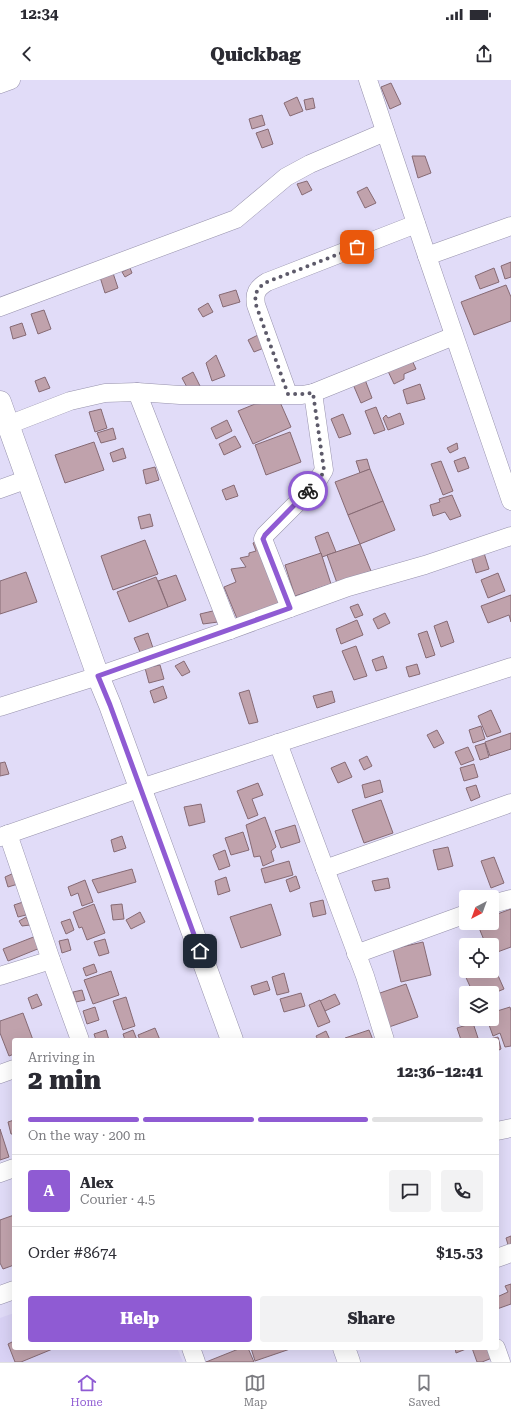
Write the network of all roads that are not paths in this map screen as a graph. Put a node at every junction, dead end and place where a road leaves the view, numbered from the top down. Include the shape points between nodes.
1 (11, 80) edge
2 (368, 80) edge
3 (0, 84) edge
4 (385, 132) junction
5 (416, 224) junction
6 (511, 226) edge
7 (427, 256) junction
8 (0, 307) edge
9 (454, 336) junction
10 (137, 392) junction
11 (313, 393) junction
12 (288, 394) junction
13 (0, 402) edge
14 (8, 425) junction
15 (28, 480) junction
16 (0, 489) edge
17 (511, 501) edge
18 (511, 536) edge
19 (290, 608) junction
20 (230, 630) junction
21 (511, 667) edge
22 (98, 676) junction
23 (0, 707) edge
24 (278, 743) junction
25 (141, 788) junction
26 (511, 803) edge
27 (4, 835) edge
28 (325, 868) junction
29 (511, 899) edge
30 (499, 902) edge
31 (459, 917) edge
32 (356, 954) junction
33 (51, 960) junction
34 (0, 976) edge
35 (79, 1038) edge
36 (231, 1038) edge
37 (384, 1038) edge
38 (12, 1070) edge
39 (0, 1074) edge
40 (511, 1128) edge
41 (499, 1131) edge
42 (12, 1169) edge
43 (0, 1173) edge
44 (511, 1253) edge
45 (499, 1257) edge
46 (12, 1291) edge
47 (0, 1295) edge
48 (192, 1350) edge
49 (345, 1350) edge
50 (196, 1362) edge
51 (349, 1362) edge

1 - 3 street
2 - 4 street
4 - 5 street
4 - 8 street via 286,177 236,219
5 - 7 street
5 - 12 street via 259,286 255,295 256,305
6 - 7 street
7 - 9 street
9 - 11 street
9 - 17 street
10 - 12 street via 180,395
10 - 14 street via 90,395
10 - 20 street
11 - 12 street
11 - 19 street via 324,470 315,485 263,539
13 - 14 street
14 - 15 street
15 - 16 street
15 - 22 street
18 - 19 street via 425,565 348,586
19 - 20 street
20 - 22 street
21 - 24 street
22 - 23 street
22 - 25 street
24 - 25 street
24 - 28 street
25 - 27 street
25 - 36 street
26 - 28 street
27 - 33 street
28 - 32 street
29 - 30 street
31 - 32 street
32 - 37 street
33 - 34 street
33 - 35 street
38 - 39 street
40 - 41 street
42 - 43 street
44 - 45 street
46 - 47 street
48 - 50 street
49 - 51 street

